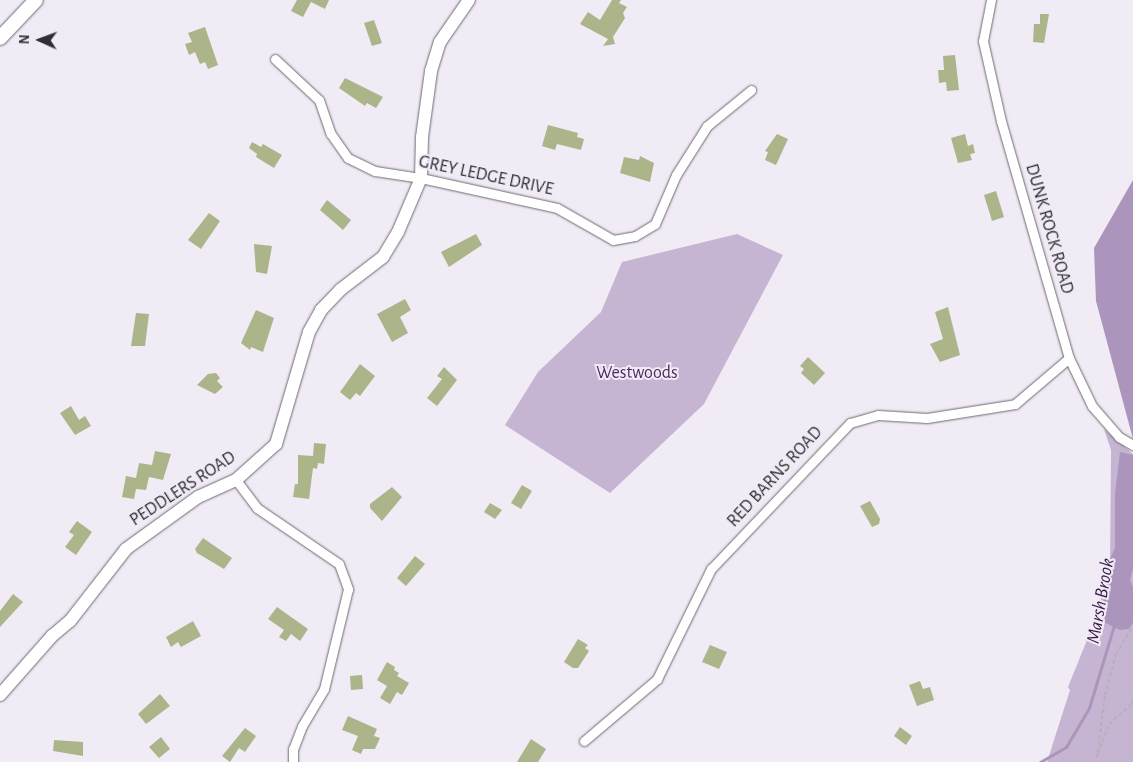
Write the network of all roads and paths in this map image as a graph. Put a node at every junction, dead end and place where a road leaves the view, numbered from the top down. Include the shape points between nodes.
1 (36, 0) edge
2 (469, 0) edge
3 (991, 0) edge
4 (0, 38) edge
5 (275, 59) dead end
6 (751, 90) dead end
7 (422, 178) junction
8 (1069, 358) junction
9 (1133, 444) edge
10 (236, 480) junction
11 (1133, 626) edge
12 (0, 695) edge
13 (1133, 699) edge
14 (584, 742) dead end
15 (1097, 758) junction
16 (293, 762) edge
17 (1094, 762) edge

1 - 4 main road
2 - 7 street, PEDDLERS ROAD via 440,42 431,71 422,136
3 - 8 street, DUNK ROCK ROAD via 983,41 1001,121
5 - 7 street, GREY LEDGE DRIVE via 319,100 331,134 348,158 375,171
6 - 7 street, GREY LEDGE DRIVE via 708,126 676,175 655,224 635,236 613,240 558,208
7 - 10 street, PEDDLERS ROAD via 383,257 340,290 321,310 308,332 276,444
8 - 9 street, DUNK ROCK ROAD via 1092,406 1119,438
8 - 14 street, RED BARNS ROAD via 1014,404 927,418 878,415 850,423 711,569 657,679
10 - 12 street, PEDDLERS ROAD via 198,497 126,549 70,621 52,636
10 - 16 street via 256,508 339,564 348,589 324,690 302,726 293,749
11 - 15 path via 1116,654 1105,695
13 - 15 path via 1132,704 1109,724
15 - 17 path

